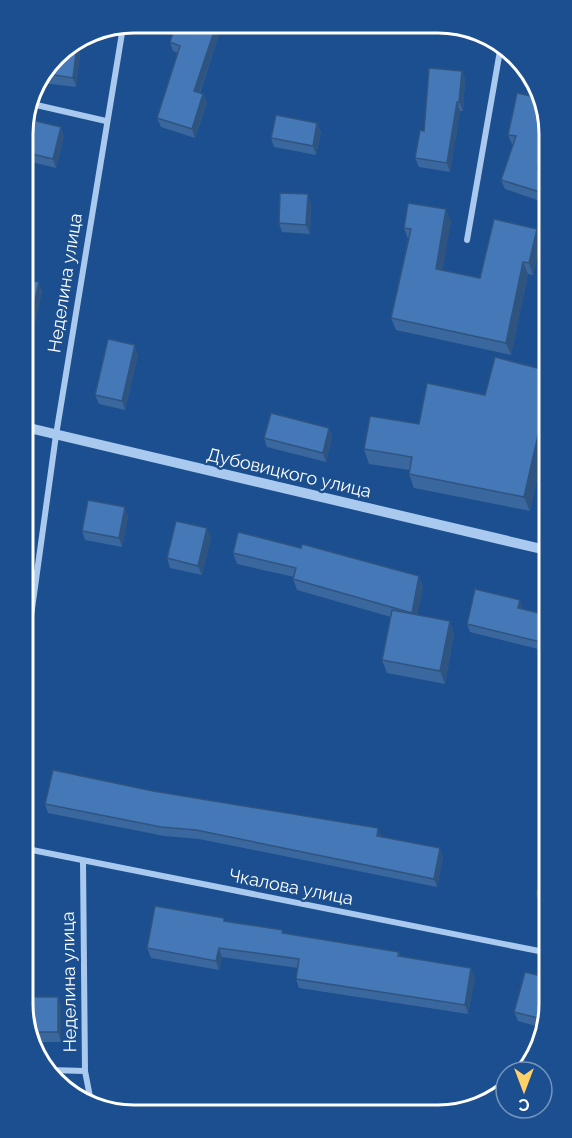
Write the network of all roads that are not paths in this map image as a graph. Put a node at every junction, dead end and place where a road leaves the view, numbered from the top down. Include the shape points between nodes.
1 (122, 34) edge
2 (499, 54) edge
3 (37, 105) edge
4 (106, 121) junction
5 (467, 240) dead end
6 (33, 428) edge
7 (56, 435) junction
8 (539, 548) edge
9 (33, 601) edge
10 (33, 850) edge
11 (83, 861) junction
12 (539, 951) edge
13 (57, 1070) edge
14 (86, 1071) junction
15 (90, 1094) edge

1 - 4 street, Неделина улица
2 - 5 street
3 - 4 street
4 - 7 street, Неделина улица
6 - 7 street, Дубовицкого улица
7 - 8 street, Дубовицкого улица
7 - 9 street, Неделина улица
10 - 11 street, Чкалова улица
11 - 12 street, Чкалова улица
11 - 14 street, Неделина улица
13 - 14 street
14 - 15 street, Неделина улица

